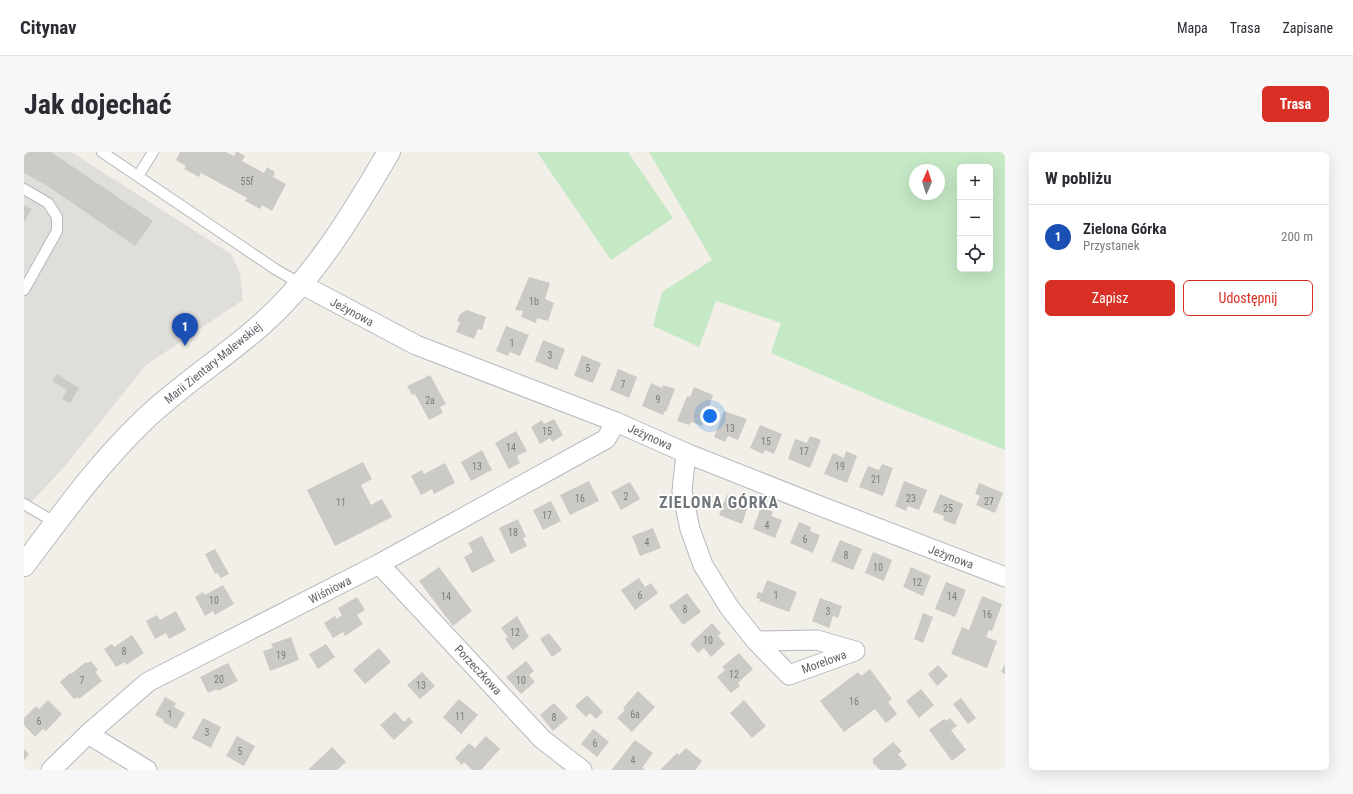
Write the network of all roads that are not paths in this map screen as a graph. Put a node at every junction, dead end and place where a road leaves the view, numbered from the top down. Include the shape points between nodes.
1 (102, 152) edge
2 (153, 152) edge
3 (389, 152) edge
4 (138, 176) junction
5 (24, 188) edge
6 (301, 284) junction
7 (24, 290) edge
8 (616, 422) junction
9 (686, 453) junction
10 (24, 504) edge
11 (56, 523) junction
12 (380, 564) junction
13 (24, 565) edge
14 (1005, 577) edge
15 (756, 641) dead end
16 (88, 734) junction
17 (51, 770) edge
18 (147, 770) edge
19 (582, 770) edge

1 - 4 lane
2 - 4 lane
3 - 6 street, Marii Zientary-Malewskiej via 331,245
4 - 6 lane
5 - 7 lane via 48,203 57,217 57,231
6 - 8 street, Jeżynowa via 416,345
6 - 11 street, Marii Zientary-Malewskiej via 262,324 143,420 102,465
8 - 9 street, Jeżynowa
8 - 12 street, Wiśniowa via 606,439
9 - 14 street, Jeżynowa
9 - 15 street via 682,492 690,530 702,565 728,607
10 - 11 lane
11 - 13 street, Marii Zientary-Malewskiej
12 - 16 street, Wiśniowa via 148,682
12 - 19 street, Porzeczkowa via 542,739
16 - 17 street, Wiśniowa
16 - 18 street

